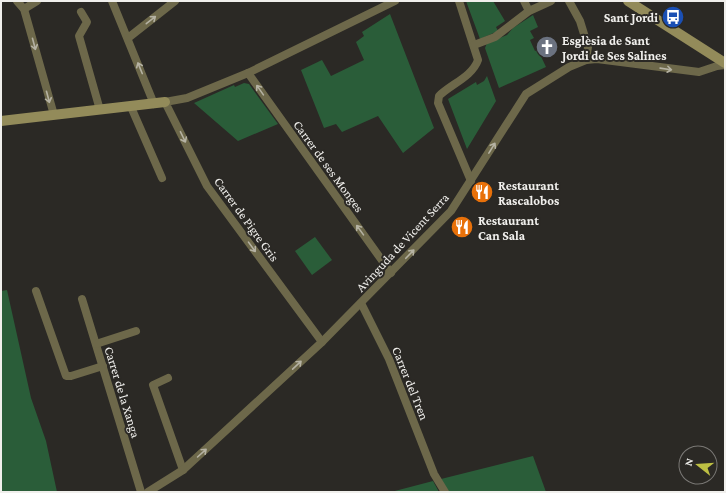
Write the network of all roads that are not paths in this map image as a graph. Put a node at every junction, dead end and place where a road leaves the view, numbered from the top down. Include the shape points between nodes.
1 (18, 1) edge
2 (37, 1) edge
3 (112, 1) edge
4 (175, 1) edge
5 (395, 1) edge
6 (459, 1) edge
7 (524, 1) edge
8 (551, 1) edge
9 (569, 1) edge
10 (628, 1) edge
11 (24, 8) junction
12 (82, 12) dead end
13 (529, 12) junction
14 (128, 38) junction
15 (474, 46) junction
16 (586, 60) junction
17 (725, 64) edge
18 (248, 73) junction
19 (165, 102) junction
20 (154, 104) junction
21 (132, 107) junction
22 (100, 110) junction
23 (54, 115) junction
24 (1, 121) edge
25 (162, 178) dead end
26 (471, 181) junction
27 (391, 273) junction
28 (36, 291) dead end
29 (82, 299) dead end
30 (361, 304) junction
31 (136, 331) dead end
32 (322, 342) junction
33 (96, 344) junction
34 (103, 366) junction
35 (168, 378) dead end
36 (183, 470) junction
37 (141, 492) edge
38 (148, 492) edge
39 (445, 492) edge

1 - 11 street
2 - 11 street
3 - 14 street
14 -> 4 street
5 - 18 street
6 - 15 street
7 - 13 street
8 - 13 street
9 - 16 street via 580,21 588,47
10 - 17 street
11 -> 23 street
12 - 22 street via 87,22 79,36
13 - 15 street via 495,37
20 -> 14 street
15 - 26 street via 478,60 476,67 445,90 439,96 438,102
16 -> 17 street, Avinguda de Vicent Serra via 596,59 699,72
26 -> 16 street, Avinguda de Vicent Serra via 526,94 569,67
18 - 19 street via 187,98
27 -> 18 street, Carrer de ses Monges
19 - 20 street
19 -> 32 street, Carrer de Pigre Gris via 207,186
20 - 21 street
21 - 22 street
21 - 25 street
22 - 23 street
23 - 24 street
27 -> 26 street, Avinguda de Vicent Serra via 451,211
27 - 30 street, Avinguda de Vicent Serra
28 - 34 street via 66,376
29 - 33 street, Carrer de la Xanga
30 - 32 street, Avinguda de Vicent Serra
30 - 39 street, Carrer del Tren via 389,359 434,474
31 - 33 street
36 -> 32 street, Avinguda de Vicent Serra
33 - 34 street, Carrer de la Xanga
34 - 37 street, Carrer de la Xanga
35 - 36 street via 153,385
36 - 38 street, Avinguda de Vicent Serra

